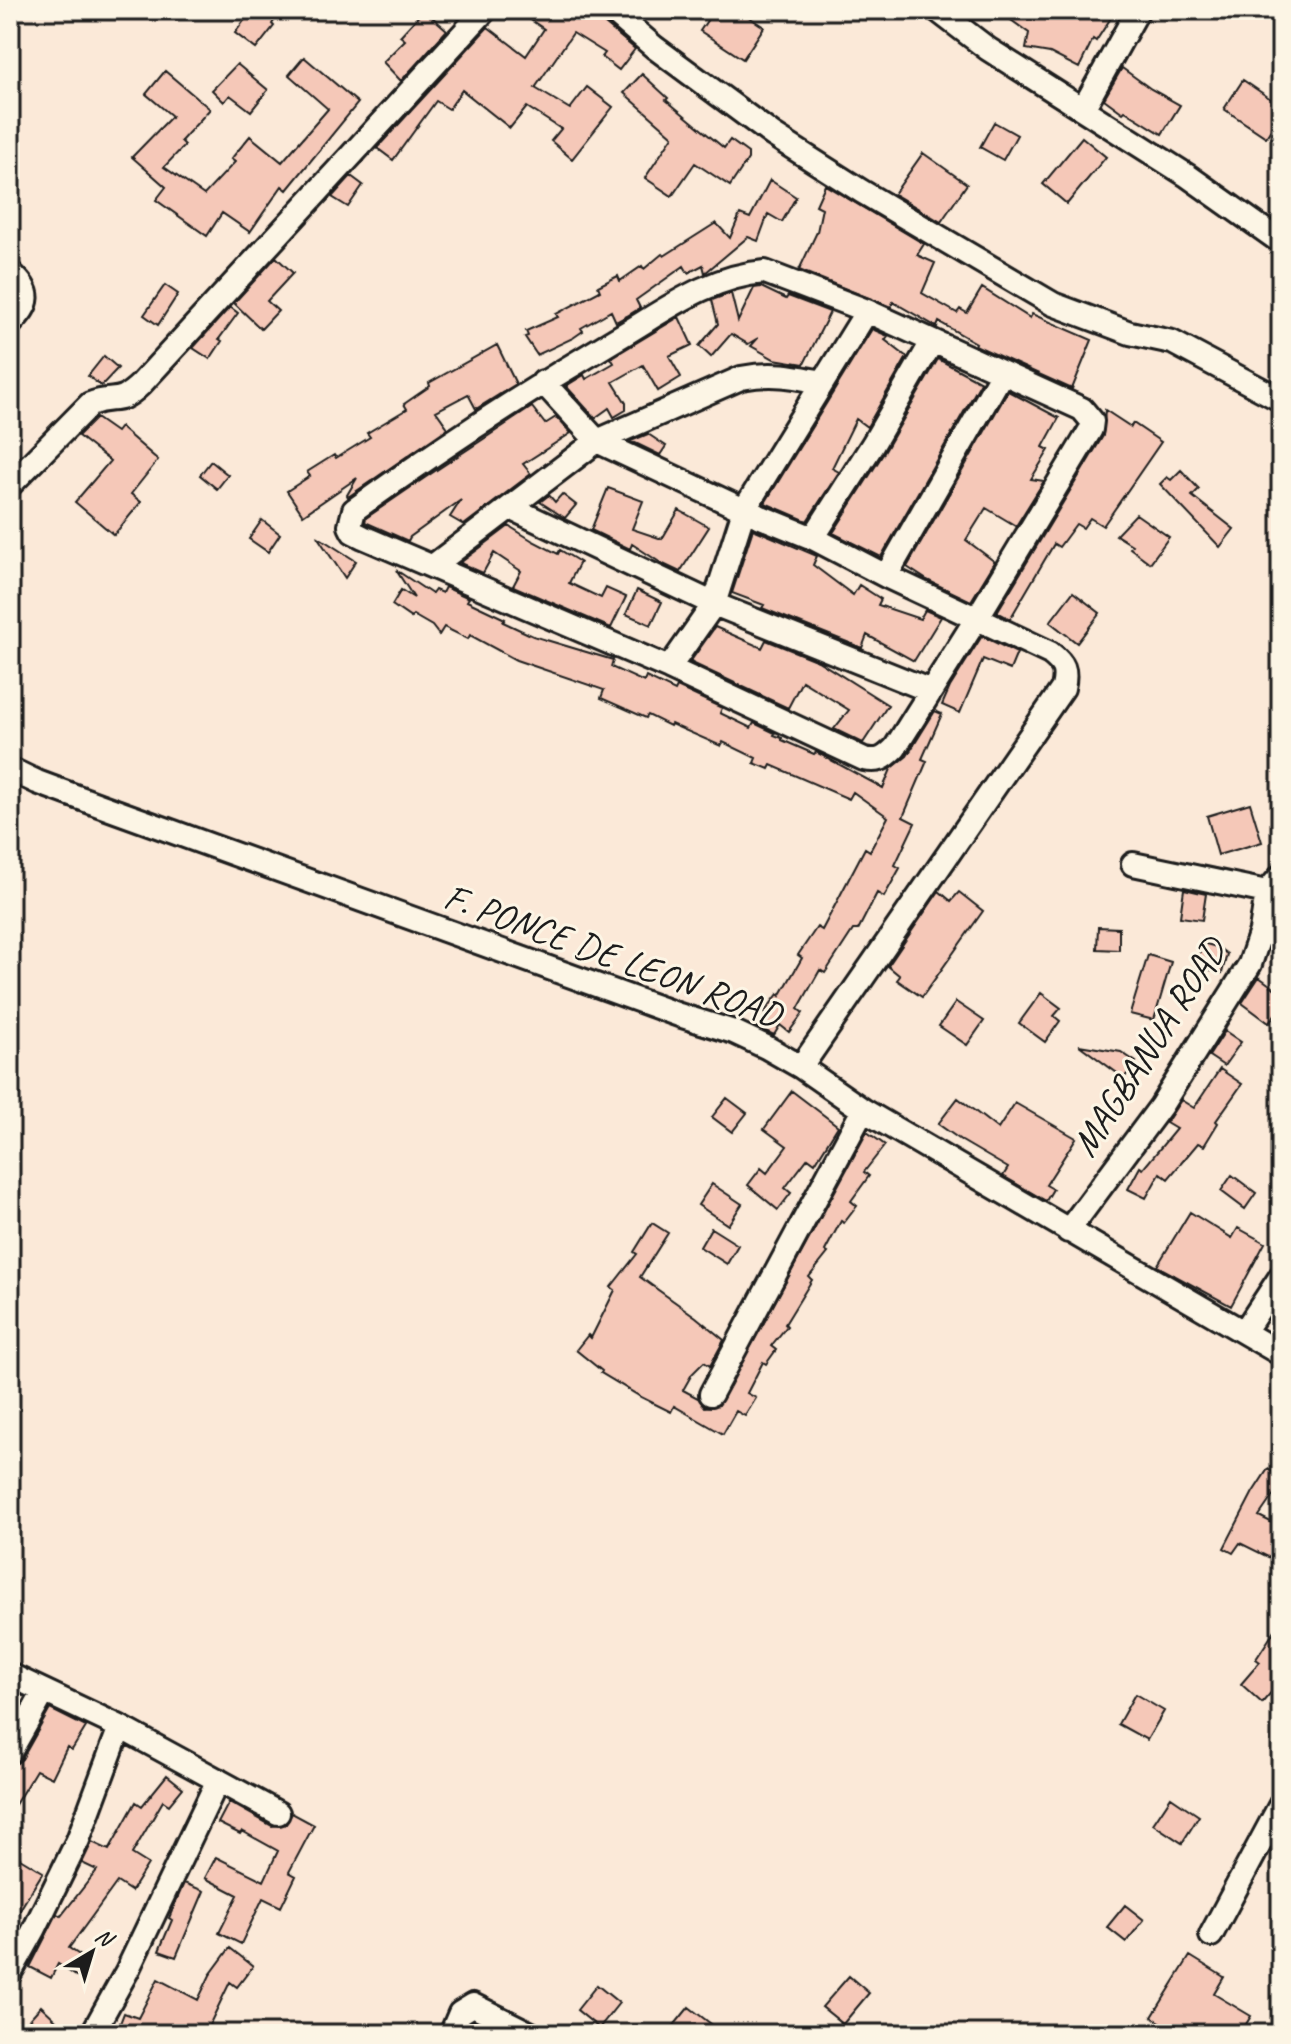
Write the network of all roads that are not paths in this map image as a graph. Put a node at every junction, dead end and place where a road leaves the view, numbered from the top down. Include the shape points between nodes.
1 (485, 10) edge
2 (611, 10) edge
3 (937, 10) edge
4 (1138, 10) edge
5 (1083, 109) junction
6 (1281, 242) edge
7 (10, 272) edge
8 (867, 311) junction
9 (10, 324) edge
10 (932, 342) junction
11 (1002, 373) junction
12 (543, 382) junction
13 (822, 382) junction
14 (1281, 400) edge
15 (597, 441) junction
16 (10, 485) edge
17 (511, 508) junction
18 (744, 510) junction
19 (813, 538) junction
20 (433, 566) junction
21 (886, 576) junction
22 (714, 604) junction
23 (977, 618) junction
24 (669, 668) junction
25 (931, 691) junction
26 (10, 769) edge
27 (1133, 864) dead end
28 (1276, 888) edge
29 (801, 1067) junction
30 (863, 1110) junction
31 (1068, 1231) junction
32 (1281, 1276) edge
33 (1244, 1332) junction
34 (1281, 1354) edge
35 (711, 1394) dead end
36 (10, 1675) edge
37 (44, 1692) junction
38 (120, 1727) junction
39 (10, 1752) edge
40 (218, 1780) junction
41 (1281, 1804) edge
42 (278, 1813) dead end
43 (1211, 1935) dead end
44 (10, 1973) edge
45 (92, 2034) edge
46 (451, 2034) edge
47 (531, 2034) edge

1 - 16 street via 140,385 124,399 90,404
2 - 14 street via 773,135 1053,304 1130,333 1172,342
3 - 5 street
4 - 5 street
5 - 6 street
7 - 9 street via 28,295
8 - 10 street
8 - 12 street via 783,277 741,274 701,289
8 - 13 street
10 - 11 street
10 - 19 street
11 - 21 street
11 - 23 street via 1082,409 1092,421
12 - 15 street
12 - 20 street via 354,510 353,532
13 - 15 street via 766,373 741,378
13 - 18 street
15 - 17 street
15 - 18 street
17 - 20 street
17 - 22 street
18 - 19 street
18 - 22 street
19 - 21 street
20 - 24 street
21 - 23 street
22 - 24 street
22 - 25 street
23 - 25 street
23 - 29 street via 1050,653 1063,664 1063,688
24 - 25 street via 876,762 895,748
26 - 29 street, F. PONCE DE LEON ROAD via 734,1032
27 - 28 street
28 - 31 street, MAGBANUA ROAD via 1250,964 1161,1106
29 - 30 street, F. PONCE DE LEON ROAD
30 - 31 street, F. PONCE DE LEON ROAD
30 - 35 street
31 - 33 street, F. PONCE DE LEON ROAD
32 - 33 street
33 - 34 street, F. PONCE DE LEON ROAD
36 - 37 street
37 - 38 street
37 - 39 street
38 - 40 street
38 - 44 street via 78,1840
40 - 42 street
40 - 45 street
41 - 43 street
46 - 47 street via 460,2013 473,2005

